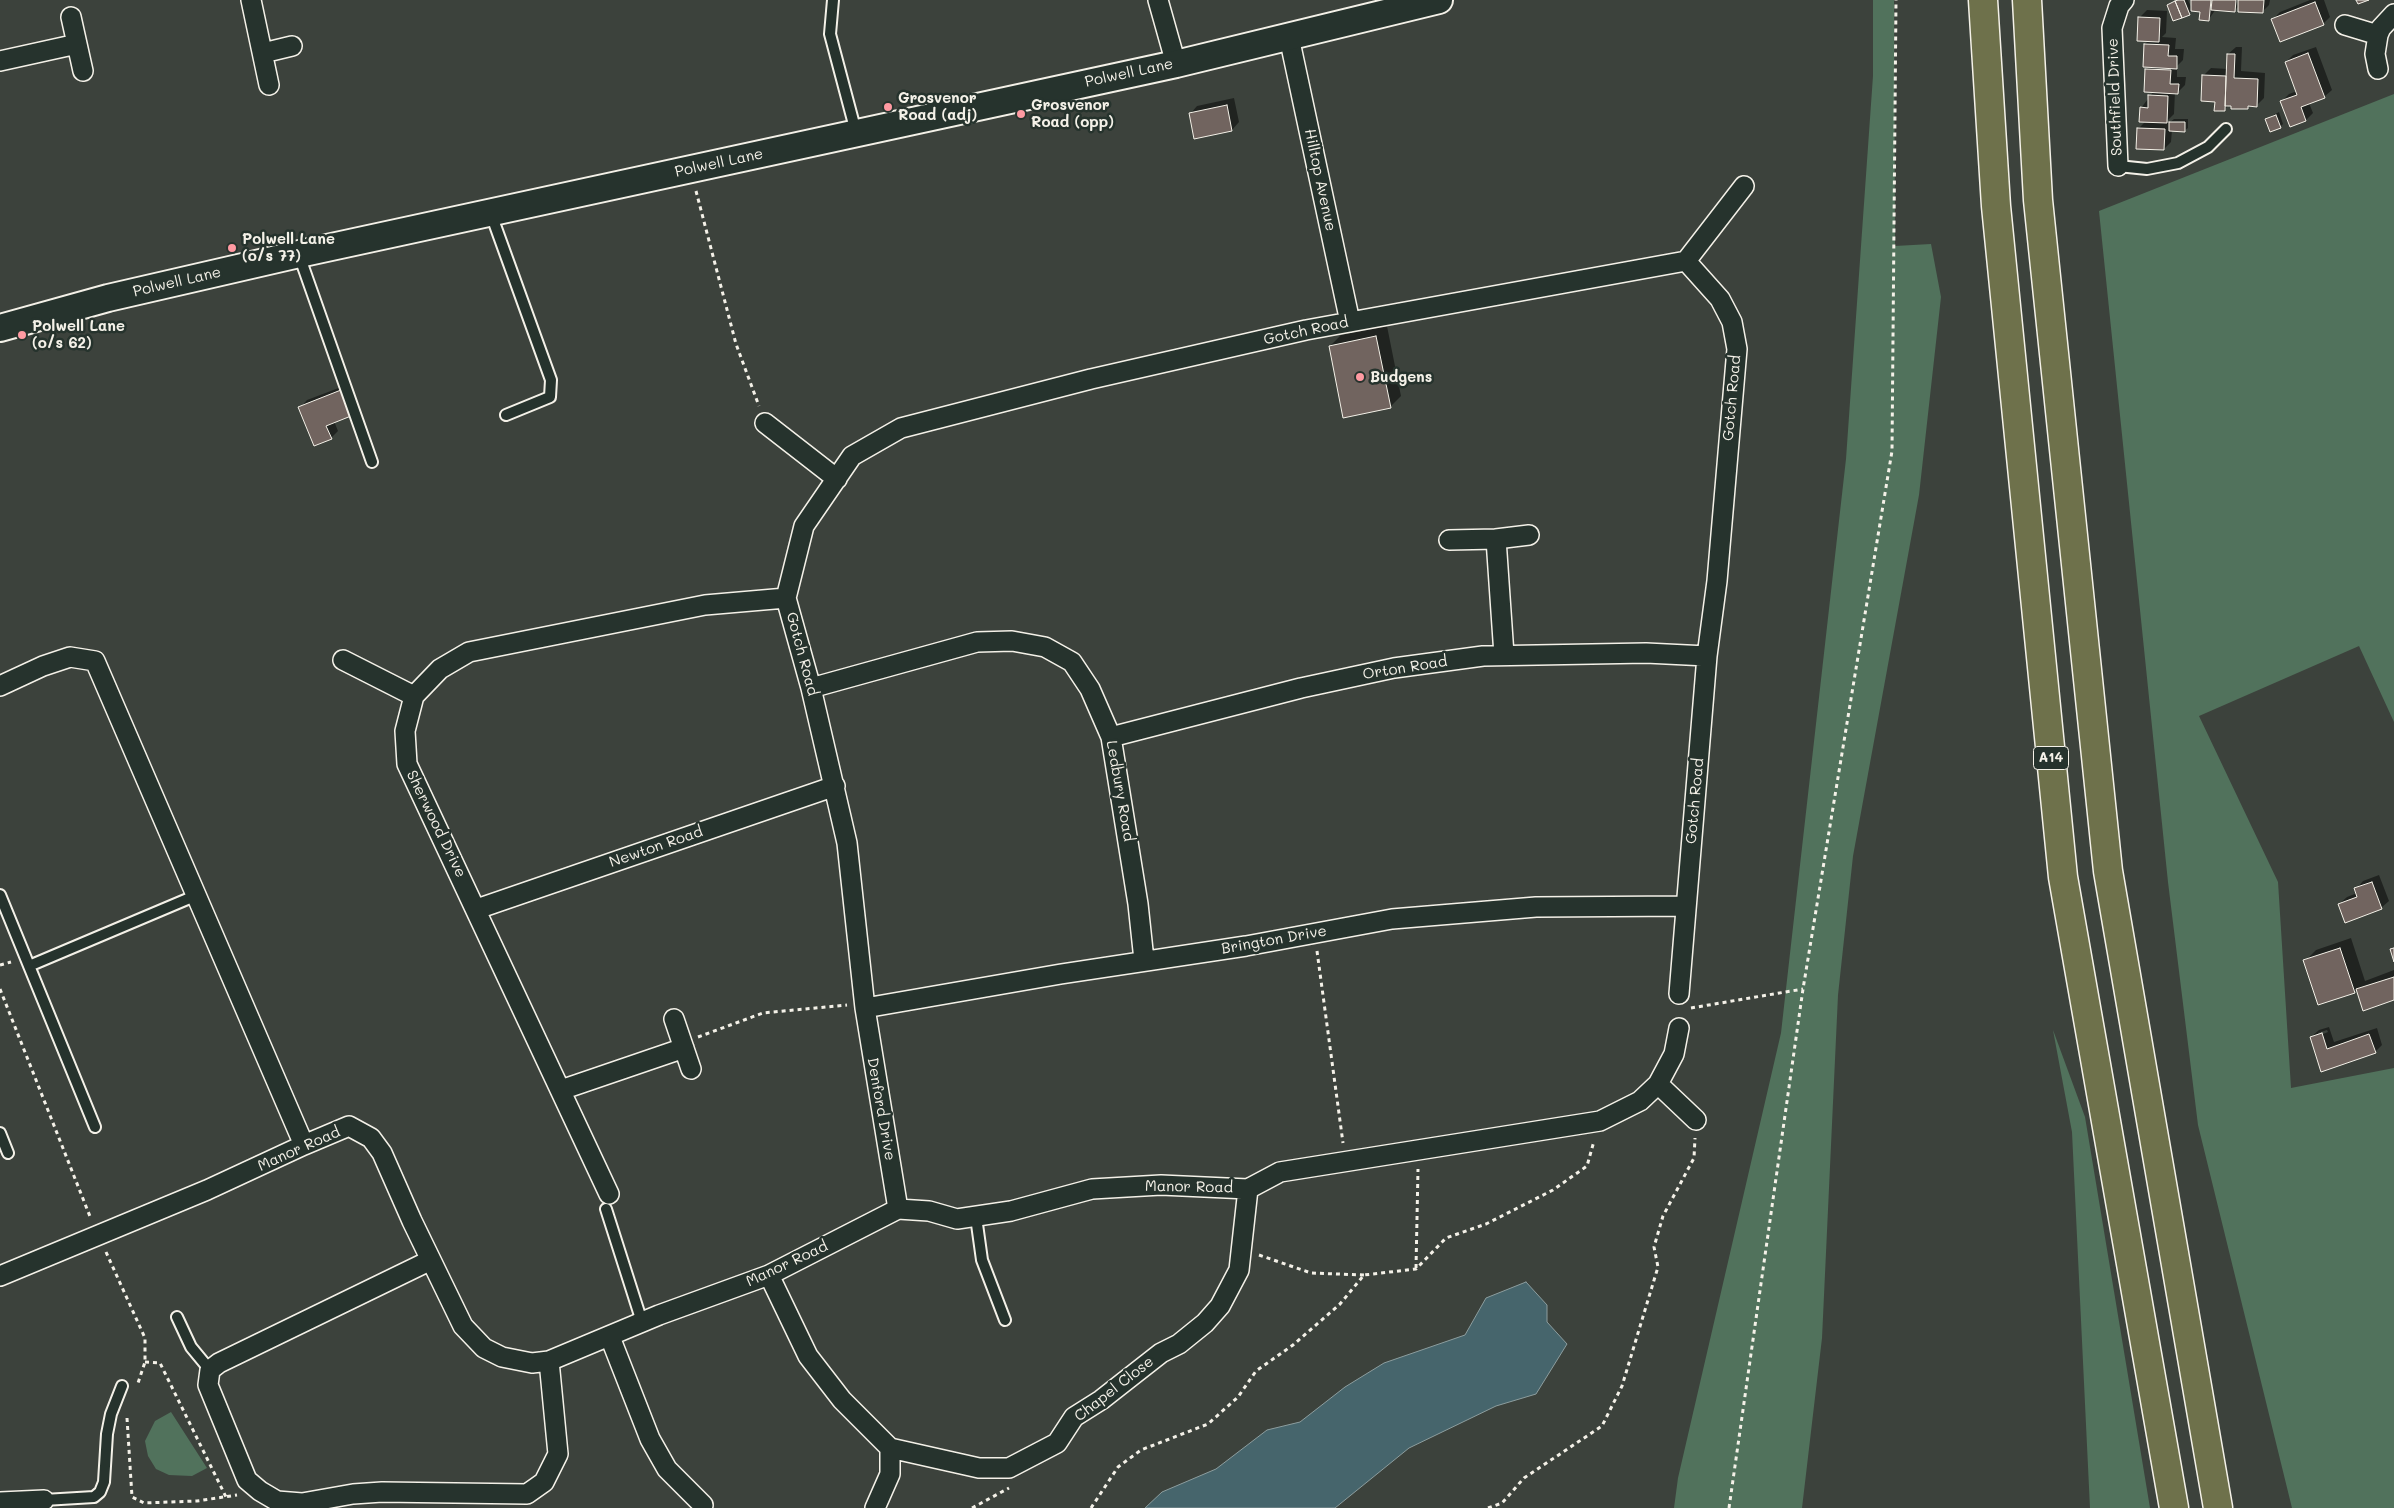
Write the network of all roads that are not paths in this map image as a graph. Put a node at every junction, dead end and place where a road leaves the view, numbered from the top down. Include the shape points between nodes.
1 (252, 0) edge
2 (833, 0) edge
3 (1158, 0) edge
4 (1438, 0) edge
5 (1983, 0) edge
6 (2027, 0) edge
7 (2124, 0) edge
8 (2394, 14) edge
9 (71, 17) dead end
10 (2345, 25) dead end
11 (2378, 35) junction
12 (1289, 37) junction
13 (77, 44) junction
14 (292, 46) dead end
15 (263, 52) junction
16 (0, 61) edge
17 (1176, 64) junction
18 (2378, 69) dead end
19 (83, 71) dead end
20 (269, 85) dead end
21 (2226, 129) dead end
22 (856, 132) junction
23 (2118, 166) joint
24 (1744, 186) dead end
25 (491, 213) junction
26 (299, 254) junction
27 (1686, 261) junction
28 (1350, 322) junction
29 (0, 328) edge
30 (506, 415) dead end
31 (765, 422) road end
32 (372, 462) dead end
33 (837, 478) junction
34 (1529, 535) dead end
35 (1496, 539) junction
36 (1449, 540) dead end
37 (786, 598) junction
38 (1504, 655) junction
39 (1707, 656) junction
40 (343, 660) dead end
41 (0, 686) edge
42 (812, 688) junction
43 (414, 696) junction
44 (1111, 737) junction
45 (835, 786) junction
46 (0, 895) edge
47 (197, 895) junction
48 (1686, 906) junction
49 (477, 909) junction
50 (1144, 960) junction
51 (29, 966) junction
52 (1684, 1001) road end
53 (865, 1008) junction
54 (674, 1019) dead end
55 (1679, 1028) dead end
56 (684, 1048) junction
57 (691, 1069) dead end
58 (1658, 1084) junction
59 (561, 1090) junction
60 (1696, 1120) road end
61 (95, 1127) dead end
62 (0, 1133) edge
63 (304, 1145) junction
64 (8, 1153) dead end
65 (1248, 1189) junction
66 (608, 1201) joint
67 (898, 1209) junction
68 (976, 1217) junction
69 (431, 1260) junction
70 (769, 1275) junction
71 (0, 1276) edge
72 (177, 1316) dead end
73 (1005, 1320) dead end
74 (642, 1322) junction
75 (610, 1337) junction
76 (549, 1361) junction
77 (210, 1370) junction
78 (122, 1386) dead end
79 (890, 1448) junction
80 (44, 1500) joint
81 (0, 1502) edge
82 (702, 1506) dead end
83 (875, 1508) edge
84 (2174, 1508) edge
85 (2218, 1508) edge

1 - 15 street
2 - 22 lane via 830,34
3 - 17 street
4 - 12 street, Polwell Lane
5 - 84 highway, A14 via 1996,206 2063,877
6 - 85 highway via 2038,200 2108,871
7 - 23 street, Southfield Drive via 2112,28
8 - 11 street
9 - 13 street
10 - 11 street
11 - 18 street via 2375,54
12 - 17 street, Polwell Lane
12 - 28 street, Hilltop Avenue
13 - 16 street
13 - 19 street
14 - 15 street
15 - 20 street
17 - 22 street, Polwell Lane
21 - 23 lane via 2208,147 2178,163 2148,168
22 - 25 street, Polwell Lane
24 - 27 street
25 - 26 street, Polwell Lane
25 - 30 lane via 551,380 550,397
26 - 29 street, Polwell Lane via 108,298
26 - 32 lane
27 - 28 street, Gotch Road
27 - 39 street, Gotch Road via 1720,298 1732,322 1737,348 1717,581
28 - 33 street, Gotch Road via 1091,379 901,428 852,456
31 - 33 street
33 - 37 street, Gotch Road via 804,526
34 - 35 street
35 - 36 street
35 - 38 street
37 - 42 street, Gotch Road
37 - 43 street, Sherwood Drive via 705,605 469,652 440,669
38 - 39 street, Orton Road via 1646,653
38 - 44 street, Orton Road via 1394,668 1301,688
39 - 48 street, Gotch Road
40 - 43 street
41 - 47 street via 70,657 95,661
42 - 44 street, Ledbury Road via 977,642 1012,640 1045,647 1072,662 1090,689
42 - 45 street, Gotch Road
43 - 49 street, Sherwood Drive via 405,731 407,764
44 - 50 street, Ledbury Road via 1137,895
45 - 49 street, Newton Road
45 - 53 street, Gotch Road via 847,843
46 - 51 lane
47 - 51 lane
47 - 63 street
48 - 50 street, Brington Drive via 1536,907 1392,919
48 - 52 street, Gotch Road
49 - 59 street, Sherwood Drive
50 - 53 street, Brington Drive
51 - 61 lane
53 - 67 street, Denford Drive
54 - 56 street
55 - 58 street, Manor Road via 1674,1054
56 - 57 street
56 - 59 street
58 - 60 street
58 - 65 street, Manor Road via 1640,1101 1600,1121 1280,1172
59 - 66 street, Sherwood Drive
62 - 64 lane
63 - 69 street, Manor Road via 349,1126 371,1138 382,1154
63 - 71 street, Manor Road via 207,1190
65 - 68 street, Manor Road via 1161,1184 1092,1190
65 - 79 street, Chapel Close via 1239,1270 1220,1306 1179,1344 1161,1353 1074,1417 1056,1443 1009,1468 979,1468
66 - 74 lane
67 - 68 street, Manor Road via 929,1211 957,1220
67 - 70 street, Manor Road
68 - 73 lane via 982,1260
69 - 76 street, Manor Road via 463,1326 484,1348 502,1357 525,1362
69 - 77 street
70 - 74 street, Manor Road
70 - 79 street via 808,1356 842,1400
72 - 77 lane via 191,1347
74 - 75 street, Manor Road
75 - 76 street, Manor Road
75 - 82 street via 650,1439 668,1469
76 - 77 street via 558,1454 544,1482 526,1494 382,1492 302,1503 277,1501 247,1480 208,1384
78 - 80 lane via 111,1414 104,1482 100,1492 94,1497
79 - 83 street via 890,1474
80 - 81 street

